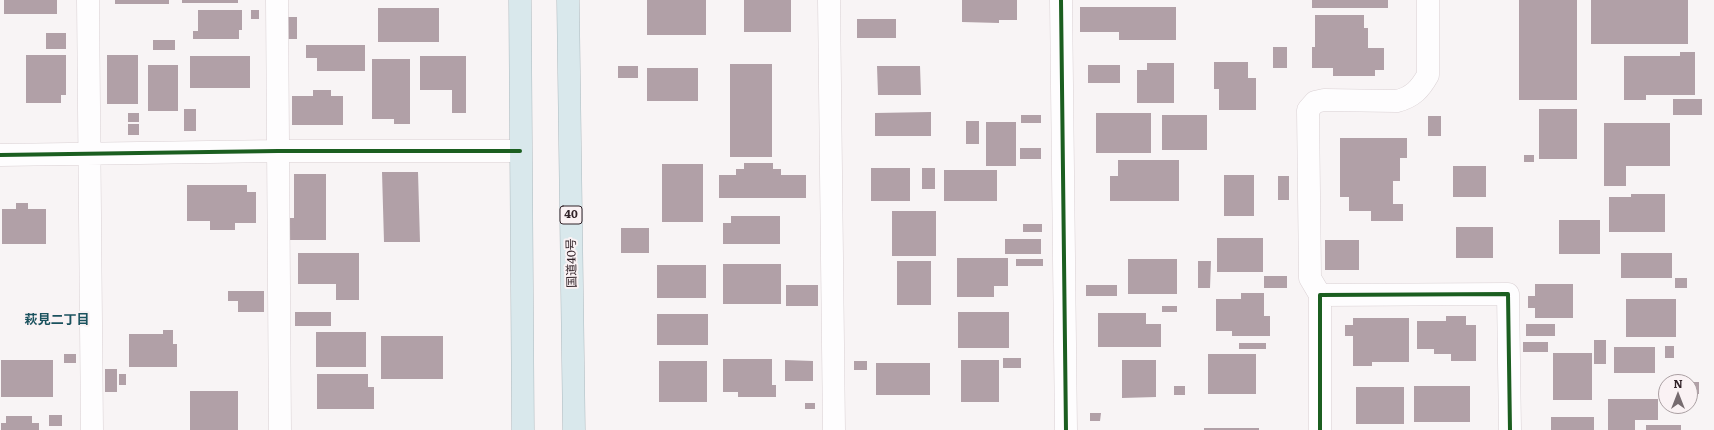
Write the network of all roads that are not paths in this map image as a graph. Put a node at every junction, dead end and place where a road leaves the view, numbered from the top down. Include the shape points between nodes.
1 (88, 0) edge
2 (277, 0) edge
3 (520, 0) edge
4 (568, 0) edge
5 (829, 0) edge
6 (1062, 0) edge
7 (1428, 0) edge
8 (278, 151) junction
9 (520, 151) junction
10 (90, 154) junction
11 (0, 155) edge
12 (1320, 295) junction
13 (92, 430) edge
14 (280, 430) edge
15 (524, 430) edge
16 (574, 430) edge
17 (834, 430) edge
18 (1066, 430) edge
19 (1320, 430) edge
20 (1510, 430) edge

1 - 10 street
2 - 8 street
3 - 9 highway
4 - 16 highway, 国道40号 / 40
5 - 17 street
6 - 18 street
7 - 12 street via 1428,75 1414,93 1397,101 1324,100 1315,102 1308,110 1310,278
8 - 9 street
8 - 10 street
8 - 14 street
9 - 15 highway
10 - 11 street
10 - 13 street
12 - 19 street
12 - 20 street via 1508,294

